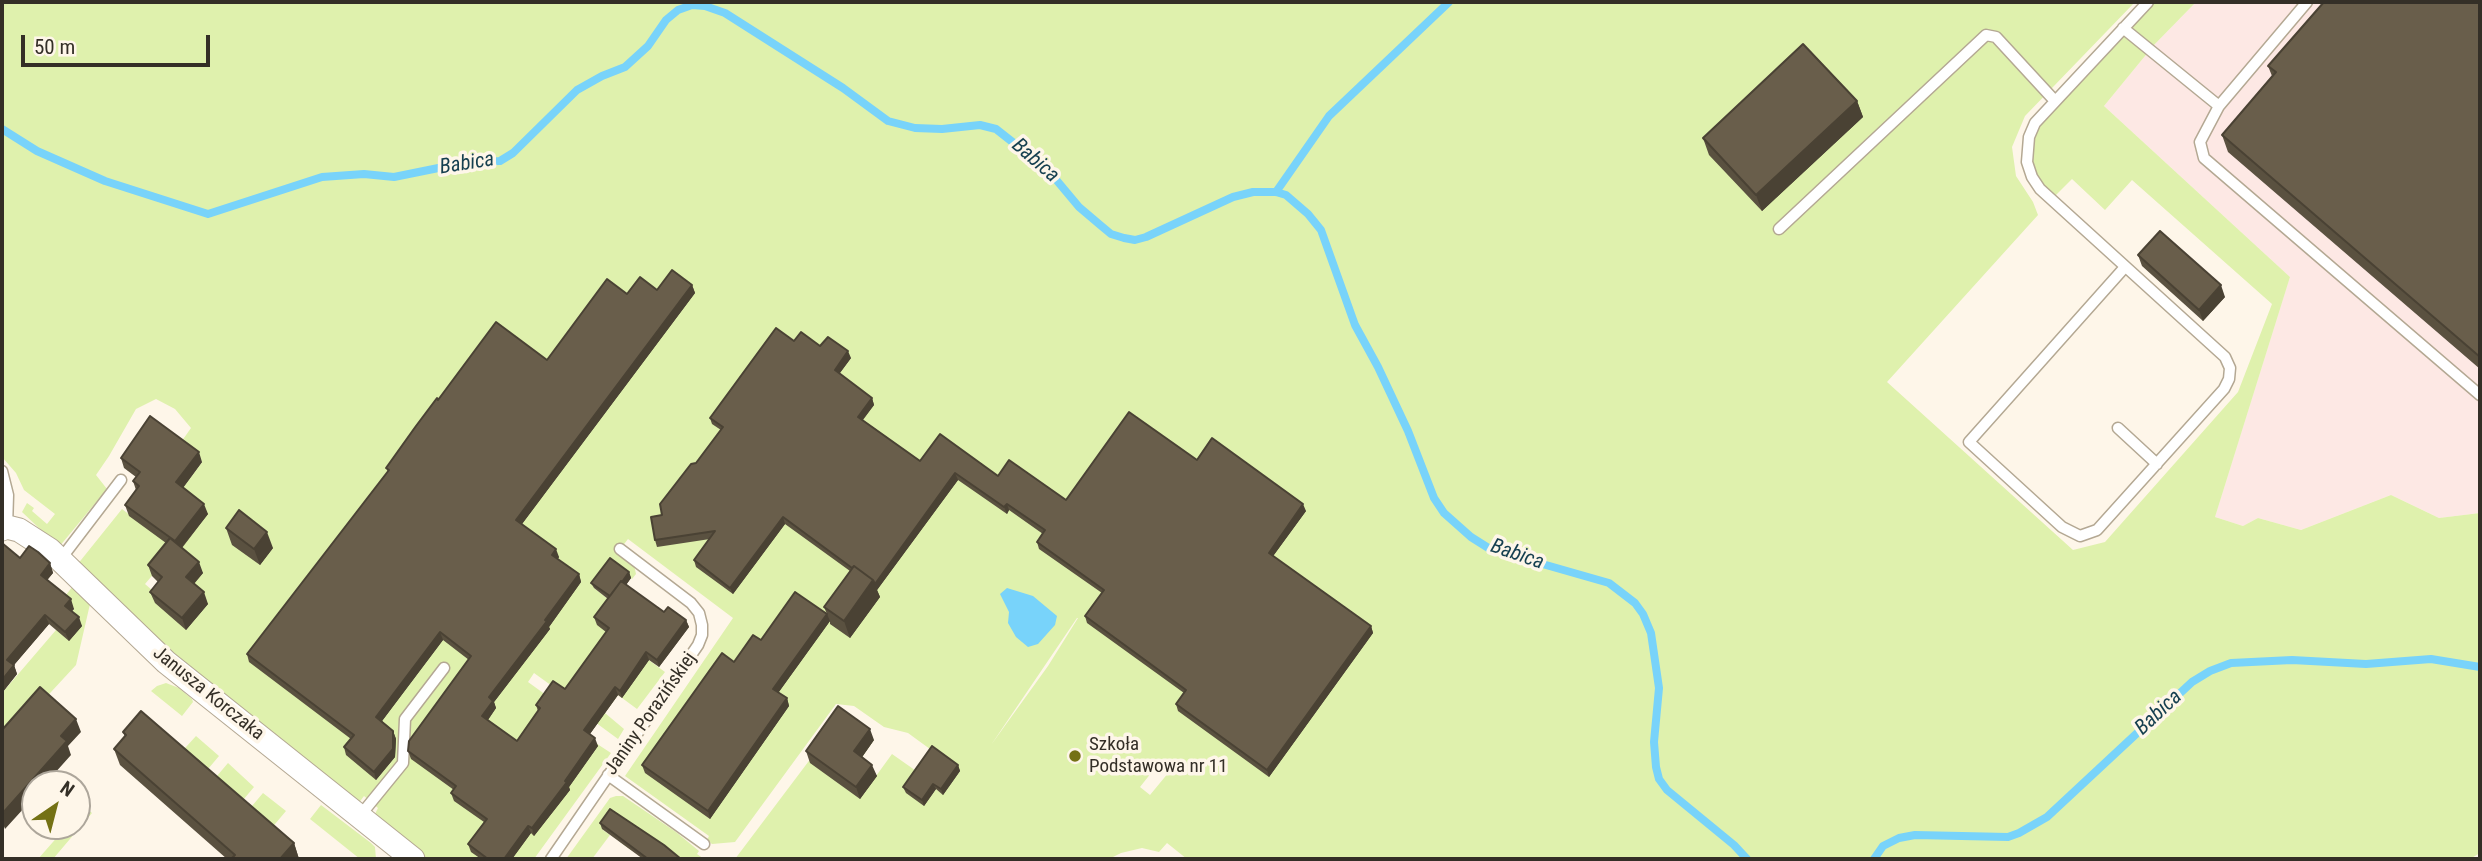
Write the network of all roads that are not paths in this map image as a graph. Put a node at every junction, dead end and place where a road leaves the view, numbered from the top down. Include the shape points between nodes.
1 (2148, 2) edge
2 (2306, 2) edge
3 (2123, 29) junction
4 (2055, 102) junction
5 (2219, 106) junction
6 (1779, 229) dead end
7 (2124, 268) junction
8 (2480, 396) edge
9 (2118, 428) dead end
10 (2157, 464) junction
11 (2, 471) edge
12 (121, 480) dead end
13 (4, 528) edge
14 (620, 550) dead end
15 (60, 560) junction
16 (444, 668) dead end
17 (608, 775) junction
18 (359, 817) junction
19 (704, 844) dead end
20 (413, 859) edge
21 (551, 859) edge

1 - 3 lane
2 - 5 lane
3 - 4 lane
3 - 5 lane
4 - 6 lane via 1996,37 1986,35
4 - 7 lane via 2035,123 2029,137 2027,162 2032,177
5 - 8 lane via 2200,142 2204,158
7 - 10 lane via 2225,357 2230,368 2224,389
7 - 10 lane via 1969,442 2063,527 2080,536 2096,530
9 - 10 lane
11 - 13 lane via 8,495
12 - 15 lane
13 - 15 street, Janusza Korczaka via 31,537
14 - 17 lane, Janiny Porazińskiej via 691,603 702,625 698,645
15 - 18 street, Janusza Korczaka via 166,662
16 - 18 lane via 405,719 403,763
17 - 19 lane
17 - 21 lane, Janiny Porazińskiej
18 - 20 street, Janusza Korczaka

